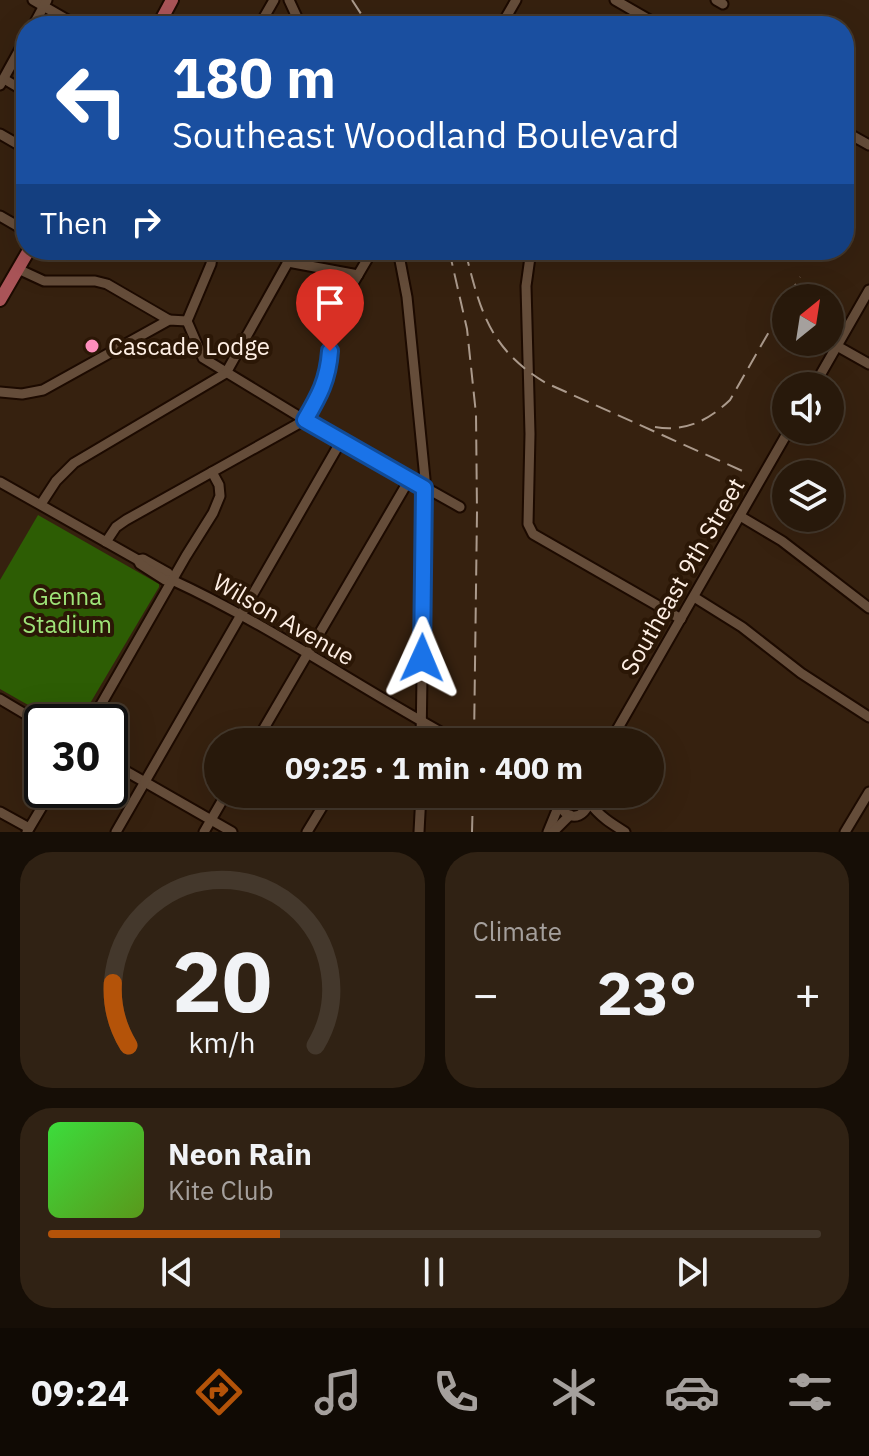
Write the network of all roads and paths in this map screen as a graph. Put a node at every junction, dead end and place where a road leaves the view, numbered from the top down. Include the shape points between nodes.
1 (33, 0) edge
2 (615, 0) edge
3 (45, 3) edge
4 (64, 16) edge
5 (643, 16) edge
6 (16, 56) edge
7 (2, 82) edge
8 (23, 260) edge
9 (212, 260) edge
10 (367, 260) edge
11 (400, 260) edge
12 (530, 260) edge
13 (288, 262) joint
14 (18, 269) junction
15 (358, 275) junction
16 (869, 290) edge
17 (0, 300) edge
18 (169, 320) junction
19 (187, 321) junction
20 (844, 334) edge
21 (844, 350) edge
22 (869, 364) edge
23 (226, 373) junction
24 (0, 392) edge
25 (305, 420) junction
26 (341, 441) junction
27 (781, 444) edge
28 (212, 472) junction
29 (409, 480) junction
30 (0, 482) edge
31 (424, 488) junction
32 (41, 504) junction
33 (460, 507) dead end
34 (740, 516) junction
35 (106, 542) junction
36 (172, 580) junction
37 (694, 597) junction
38 (869, 608) edge
39 (240, 615) junction
40 (681, 619) junction
41 (306, 654) junction
42 (0, 699) edge
43 (101, 704) edge
44 (24, 713) edge
45 (869, 717) edge
46 (421, 722) junction
47 (264, 728) edge
48 (421, 728) edge
49 (432, 728) edge
50 (618, 728) edge
51 (128, 772) edge
52 (145, 782) junction
53 (869, 792) edge
54 (41, 808) edge
55 (218, 808) edge
56 (322, 808) edge
57 (420, 808) edge
58 (556, 808) edge
59 (562, 808) edge
60 (588, 808) edge
61 (594, 808) edge
62 (0, 812) edge
63 (575, 815) junction
64 (211, 820) junction
65 (610, 823) junction
66 (28, 830) edge
67 (116, 832) edge
68 (204, 832) edge
69 (232, 832) edge
70 (307, 832) edge
71 (419, 832) edge
72 (551, 832) edge
73 (625, 832) edge
74 (845, 832) edge

1 - 3 street
2 - 5 street
3 - 4 street
6 - 7 street
8 - 14 main road
9 - 19 street
10 - 15 street
11 - 31 street
12 - 40 street via 528,524 533,534
13 - 15 street
13 - 23 street
14 - 17 main road
14 - 18 street via 44,281 107,284
15 - 25 street via 332,325 324,388
16 - 20 street
18 - 19 street
18 - 24 street via 43,390
19 - 23 street via 203,358
21 - 22 street
23 - 25 street
23 - 32 street via 74,463
25 - 26 street
25 - 28 street
26 - 29 street
26 - 39 street
27 - 34 street, Southeast 9th Street
28 - 35 street via 126,520
28 - 36 street via 220,496
29 - 31 street
29 - 41 street
30 - 32 street, Wilson Avenue
31 - 33 street
31 - 46 street
32 - 35 street, Wilson Avenue
34 - 37 street, Southeast 9th Street
34 - 38 street via 782,541
35 - 36 street, Wilson Avenue via 168,573
36 - 39 street, Wilson Avenue
36 - 43 street
37 - 40 street, Southeast 9th Street
37 - 45 street
39 - 41 street, Wilson Avenue
39 - 52 street
40 - 50 street, Southeast 9th Street
41 - 46 street, Wilson Avenue
41 - 47 street
42 - 44 street
46 - 48 street
46 - 49 street, Wilson Avenue
51 - 52 street
52 - 64 street
52 - 67 street
53 - 74 street
54 - 66 street
55 - 64 street
56 - 70 street
57 - 71 street
58 - 72 street
59 - 63 street
60 - 63 street
61 - 65 street
62 - 66 street
63 - 65 street
63 - 72 street
64 - 68 street
64 - 69 street
65 - 73 street

